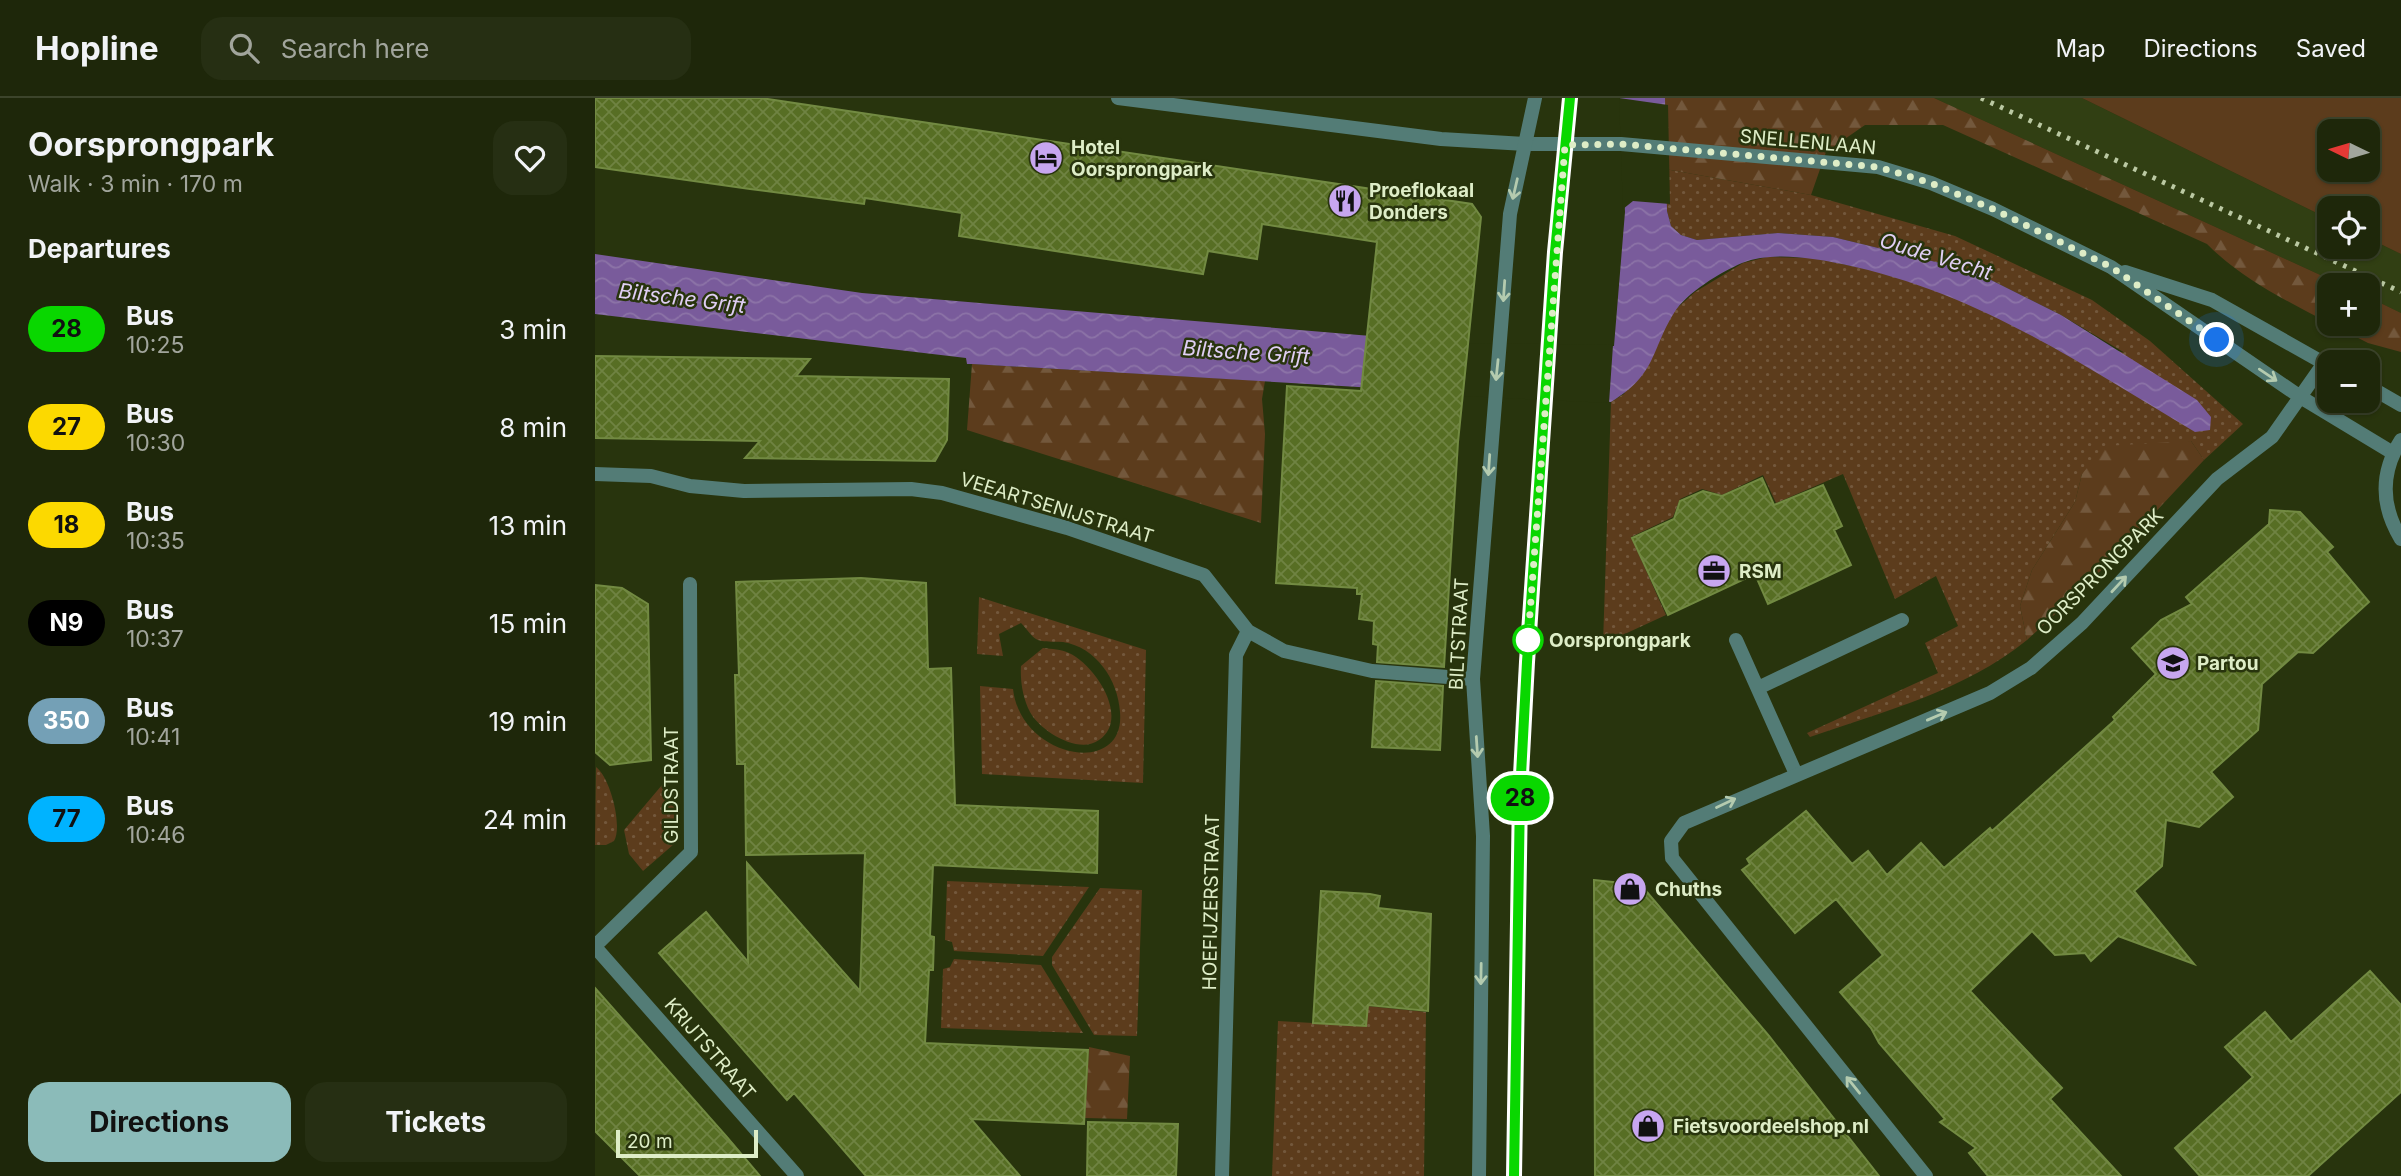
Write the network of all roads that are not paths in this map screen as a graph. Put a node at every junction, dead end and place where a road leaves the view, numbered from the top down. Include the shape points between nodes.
1 (1118, 98) edge
2 (1535, 98) edge
3 (1570, 98) edge
4 (1525, 144) junction
5 (1565, 145) junction
6 (2111, 267) junction
7 (2317, 358) edge
8 (2317, 378) edge
9 (2380, 393) edge
10 (2302, 398) junction
11 (2401, 405) edge
12 (2401, 440) edge
13 (2393, 453) junction
14 (595, 474) edge
15 (2401, 539) edge
16 (689, 584) dead end
17 (1902, 620) dead end
18 (1248, 632) junction
19 (1736, 640) dead end
20 (1473, 679) junction
21 (1758, 688) junction
22 (1796, 774) junction
23 (595, 946) edge
24 (797, 1176) edge
25 (1222, 1176) edge
26 (1479, 1176) edge
27 (1514, 1176) edge
28 (1926, 1176) edge

1 - 4 street, SNELLENLAAN via 1441,139
2 - 4 street, BILTSTRAAT
3 - 5 street
4 - 5 street, SNELLENLAAN
4 -> 20 street, BILTSTRAAT via 1510,214
5 - 6 street, SNELLENLAAN via 1621,144 1878,167 1993,209
5 - 27 street via 1520,794
6 - 7 street, SNELLENLAAN via 2211,300
6 -> 10 street, SNELLENLAAN
8 - 10 street, OORSPRONGPARK
9 - 11 street
10 - 13 street, SNELLENLAAN
22 -> 10 street, OORSPRONGPARK via 1990,693 2031,668 2082,623 2217,479 2272,437
12 - 13 street
13 - 15 street via 2385,495
14 - 18 street, VEEARTSENIJSTRAAT via 651,475 690,486 744,491 911,489 942,493 1067,528 1204,575
16 - 23 street, GILDSTRAAT via 691,852
17 - 21 street
18 - 20 street, VEEARTSENIJSTRAAT via 1284,651 1372,671
18 - 25 street, HOEFIJZERSTRAAT via 1236,655
19 - 21 street
20 -> 26 street, BILTSTRAAT via 1483,836
21 - 22 street
28 -> 22 street, OORSPRONGPARK via 1672,858 1671,841 1684,823
23 - 24 street, KRIJTSTRAAT

